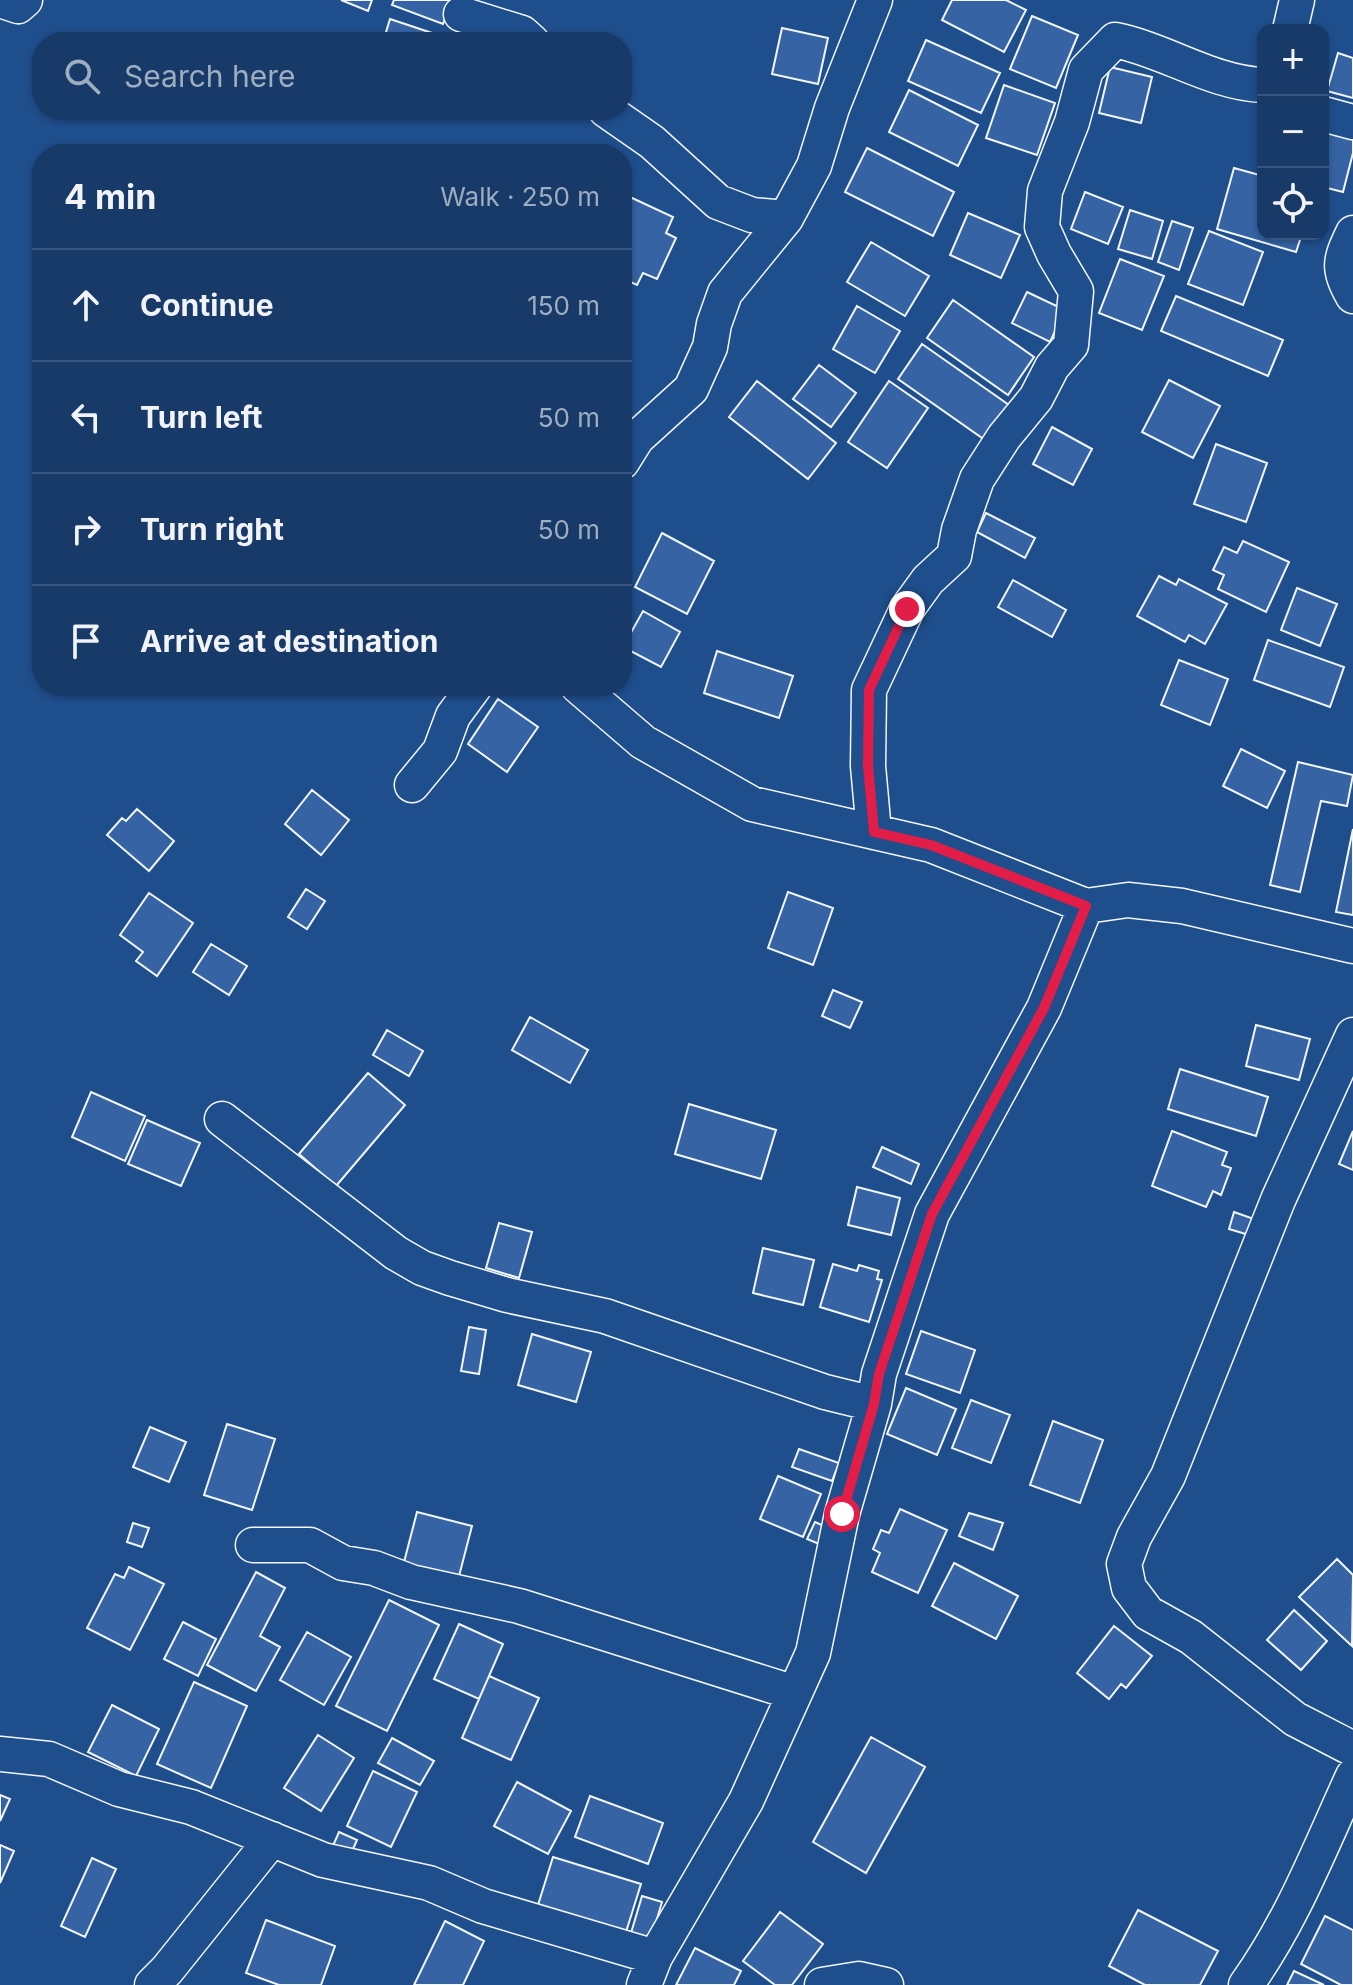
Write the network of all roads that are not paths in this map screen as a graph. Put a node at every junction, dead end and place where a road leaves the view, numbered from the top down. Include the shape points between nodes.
1 (0, 0) edge
2 (25, 0) edge
3 (875, 0) edge
4 (1297, 0) edge
5 (461, 14) dead end
6 (1291, 24) edge
7 (519, 32) edge
8 (1257, 84) edge
9 (1329, 116) edge
10 (620, 120) edge
11 (1353, 122) edge
12 (786, 218) junction
13 (1353, 233) edge
14 (1353, 296) edge
15 (632, 446) edge
16 (468, 696) edge
17 (590, 696) edge
18 (412, 785) dead end
19 (874, 832) junction
20 (1086, 906) junction
21 (1353, 946) edge
22 (1353, 1035) edge
23 (222, 1119) dead end
24 (874, 1404) junction
25 (253, 1545) dead end
26 (795, 1693) junction
27 (1353, 1749) edge
28 (0, 1754) edge
29 (1353, 1776) edge
30 (272, 1839) junction
31 (650, 1971) edge
32 (152, 1985) edge
33 (822, 1985) edge
34 (886, 1985) edge
35 (1246, 1985) edge

1 - 2 street via 18,6
3 - 12 street via 814,166
4 - 6 street
5 - 7 street
8 - 19 street via 1115,40 1086,70 1045,191 1042,227 1076,291 1071,345 977,479 954,556 907,609 869,690
9 - 11 street
10 - 12 street via 718,202 752,215
12 - 15 street via 725,293 691,389
13 - 14 street via 1341,277
16 - 18 street via 453,716 440,751
17 - 19 street via 643,742 752,804
19 - 20 street via 931,845
20 - 21 street via 1128,900 1182,906
20 - 24 street via 1044,1008 932,1214
22 - 27 street via 1278,1200 1168,1476 1124,1564 1129,1588 1148,1613 1191,1637 1295,1719
23 - 24 street via 422,1268 507,1295 605,1316
24 - 26 street via 842,1514 813,1653
25 - 26 street via 310,1545 343,1563 519,1606
26 - 31 street via 746,1801
28 - 30 street via 49,1759 119,1789 191,1807
29 - 35 street via 1310,1876
30 - 31 street via 323,1860 429,1883
30 - 32 street
33 - 34 street via 859,1979

